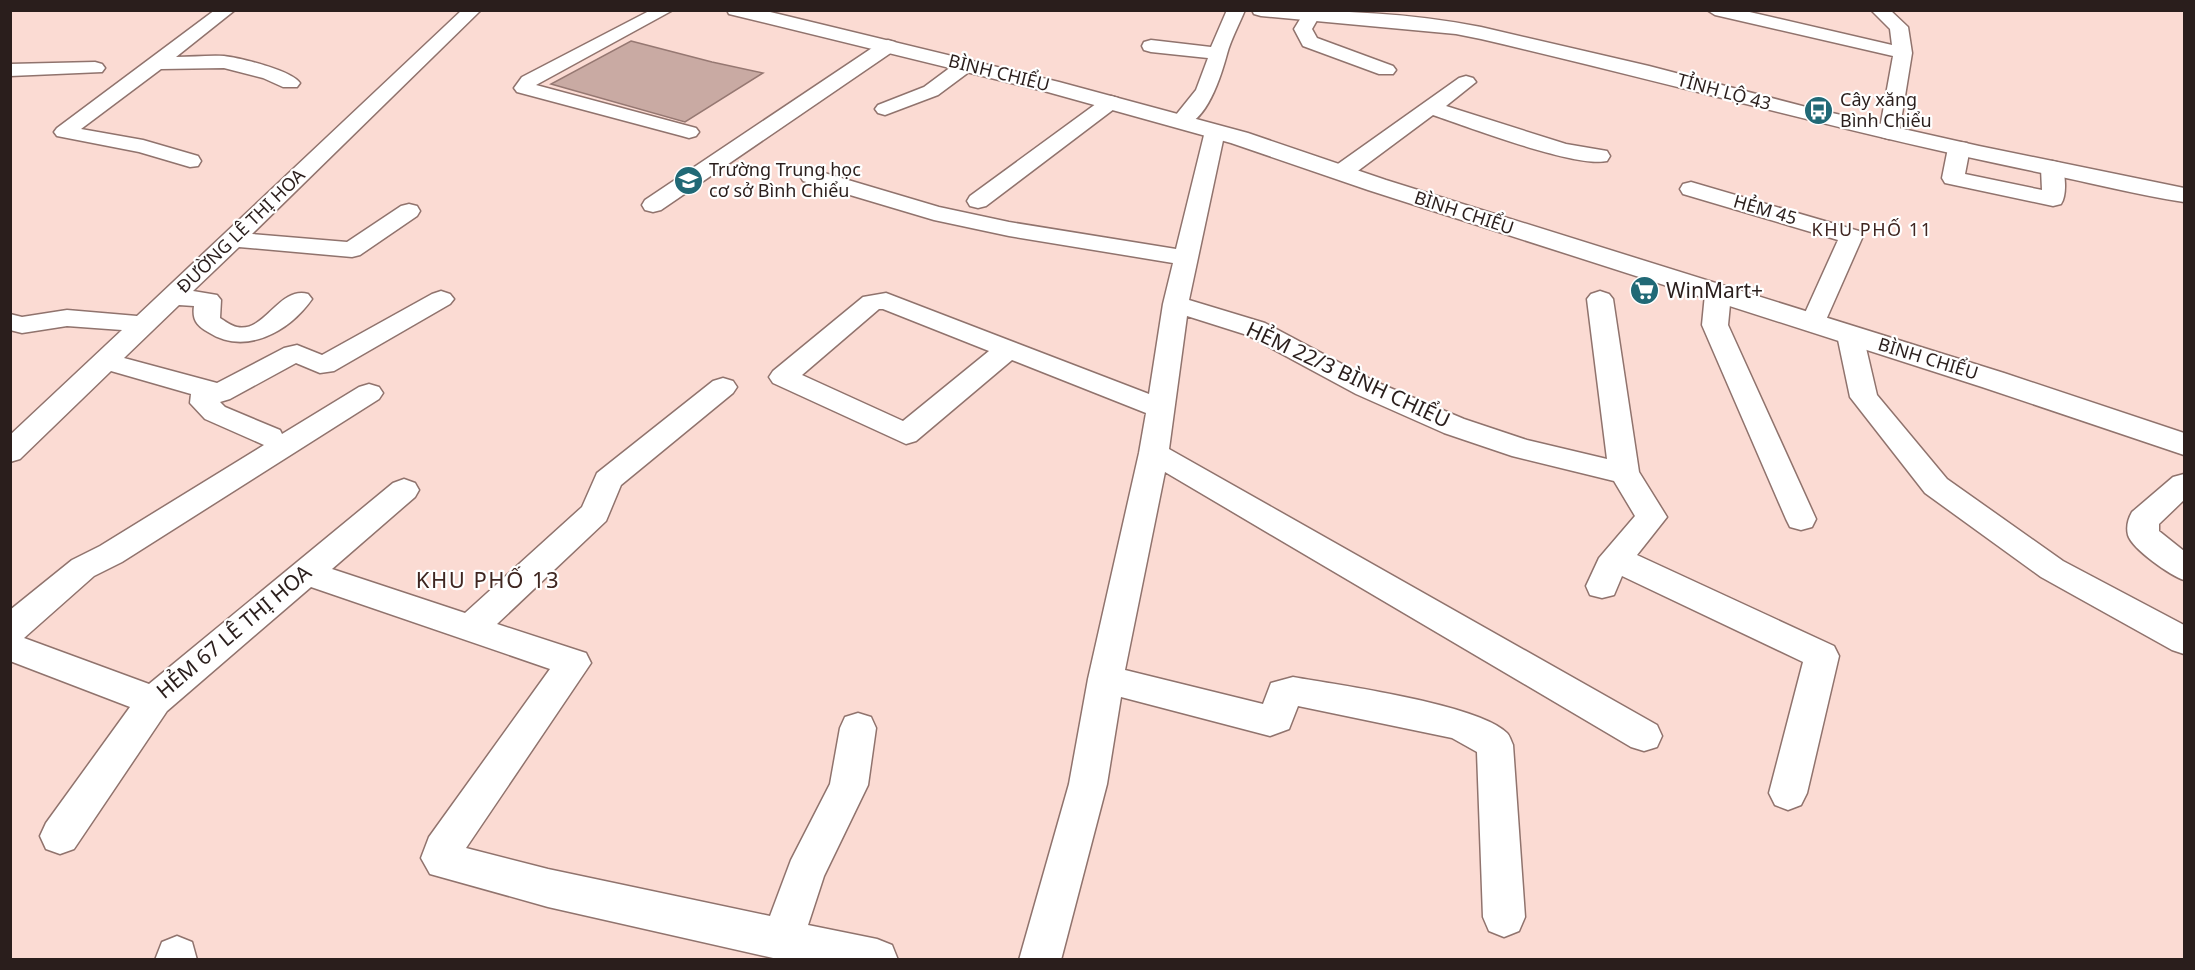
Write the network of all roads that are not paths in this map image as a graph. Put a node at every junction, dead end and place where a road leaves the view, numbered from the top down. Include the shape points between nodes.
1 (227, 10) edge
2 (473, 10) edge
3 (665, 10) edge
4 (1236, 10) edge
5 (1261, 10) edge
6 (1715, 10) edge
7 (1879, 10) edge
8 (750, 12) edge
9 (1311, 15) junction
10 (1450, 19) edge
11 (888, 46) junction
12 (1151, 46) dead end
13 (1218, 53) junction
14 (1903, 53) junction
15 (157, 63) junction
16 (966, 65) junction
17 (95, 68) dead end
18 (10, 70) edge
19 (1386, 70) dead end
20 (1466, 82) dead end
21 (290, 83) dead end
22 (1111, 102) junction
23 (1431, 108) junction
24 (885, 109) dead end
25 (1181, 121) junction
26 (1215, 131) junction
27 (689, 132) dead end
28 (1889, 133) junction
29 (1959, 148) junction
30 (1599, 156) dead end
31 (190, 161) dead end
32 (2052, 168) junction
33 (1343, 171) junction
34 (811, 176) dead end
35 (1691, 189) dead end
36 (2184, 195) edge
37 (978, 201) dead end
38 (653, 205) dead end
39 (409, 211) dead end
40 (232, 239) junction
41 (1187, 258) junction
42 (1718, 294) junction
43 (172, 297) junction
44 (299, 299) dead end
45 (441, 299) dead end
46 (1599, 299) dead end
47 (1176, 303) junction
48 (10, 322) edge
49 (145, 324) junction
50 (1814, 324) junction
51 (1851, 335) junction
52 (1008, 349) junction
53 (105, 361) junction
54 (723, 387) dead end
55 (205, 390) junction
56 (369, 393) dead end
57 (1160, 408) junction
58 (270, 437) dead end
59 (2184, 444) edge
60 (10, 452) edge
61 (1154, 453) junction
62 (1624, 473) junction
63 (2184, 484) edge
64 (404, 490) dead end
65 (1801, 519) dead end
66 (2184, 567) edge
67 (306, 573) junction
68 (471, 628) junction
69 (10, 630) edge
70 (2184, 641) edge
71 (10, 647) edge
72 (1106, 680) junction
73 (154, 701) junction
74 (858, 728) dead end
75 (1644, 736) dead end
76 (1788, 793) dead end
77 (60, 836) dead end
78 (1504, 917) dead end
79 (783, 939) junction
80 (877, 960) edge
81 (1040, 960) edge

1 - 15 street
2 - 40 street, ĐƯỜNG LÊ THỊ HOA
3 - 27 street via 529,81 524,88
4 - 13 street
5 - 9 main road, TỈNH LỘ 43
6 - 14 street
7 - 14 street via 1899,27
8 - 11 main road, BÌNH CHIỂU
9 - 10 main road, TỈNH LỘ 43
9 - 19 street via 1303,29 1310,42
10 - 28 main road, TỈNH LỘ 43
11 - 16 main road, BÌNH CHIỂU
11 - 38 street
12 - 13 street
13 - 25 street via 1208,87
14 - 28 street
15 - 21 street via 224,62
15 - 31 street via 64,132 142,146
16 - 22 main road, BÌNH CHIỂU
16 - 24 street via 931,91
17 - 18 street
20 - 23 street
22 - 25 main road, BÌNH CHIỂU
22 - 37 street
23 - 30 street via 1563,150
23 - 33 street
25 - 26 main road, BÌNH CHIỂU
26 - 33 main road, BÌNH CHIỂU
26 - 41 street
28 - 29 main road, TỈNH LỘ 43
29 - 32 main road, TỈNH LỘ 43
29 - 32 street via 1953,178 2053,199
32 - 36 main road, TỈNH LỘ 43
33 - 42 main road, BÌNH CHIỂU
34 - 41 street via 934,213
35 - 50 street, HẺM 45 via 1851,236
39 - 40 street via 347,250
40 - 43 street, ĐƯỜNG LÊ THỊ HOA
41 - 47 street
42 - 50 main road, BÌNH CHIỂU
42 - 65 street via 1714,325
43 - 44 street via 208,300 208,322 224,332 246,336 282,315
43 - 49 street, ĐƯỜNG LÊ THỊ HOA
45 - 55 street via 320,366 292,354 220,393
46 - 62 street
47 - 57 street
47 - 62 street, HẺM 22/3 BÌNH CHIỂU via 1256,329 1366,388 1454,426 1522,449
48 - 49 street via 22,325 67,318
49 - 53 street, ĐƯỜNG LÊ THỊ HOA
50 - 51 main road, BÌNH CHIỂU
51 - 59 main road, BÌNH CHIỂU
51 - 70 street via 1864,397 1935,486 2052,569
52 - 52 street via 886,301 872,302 783,377 906,434
52 - 57 street
53 - 55 street
53 - 60 street, ĐƯỜNG LÊ THỊ HOA
54 - 68 street via 608,480 595,513
55 - 58 street via 204,403 215,413
56 - 69 street via 83,568
57 - 61 street
61 - 72 street
61 - 75 street
62 - 76 street via 1652,517 1609,572 1822,656
63 - 66 street via 2143,520 2144,536
64 - 67 street, HẺM 67 LÊ THỊ HOA
67 - 68 street
67 - 73 street, HẺM 67 LÊ THỊ HOA
68 - 79 street via 574,663 459,825 443,850 444,861
71 - 73 street, HẺM 67 LÊ THỊ HOA
72 - 78 street via 1270,721 1276,718 1284,693 1293,691 1452,723 1482,735 1495,745
72 - 81 street via 1088,784
73 - 77 street
74 - 79 street via 849,785 805,873
79 - 80 street

